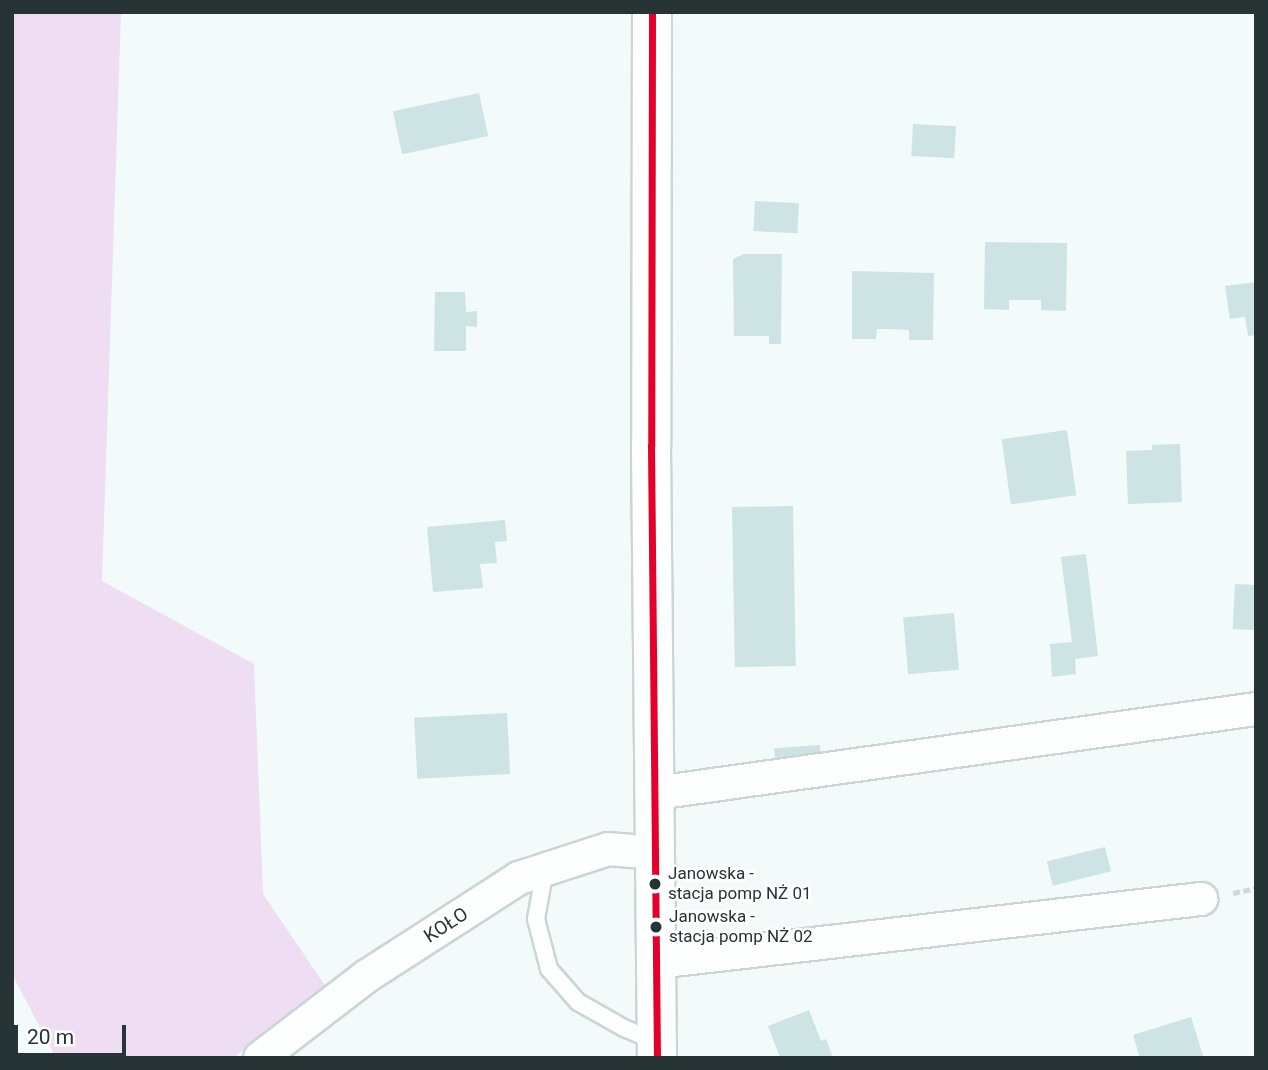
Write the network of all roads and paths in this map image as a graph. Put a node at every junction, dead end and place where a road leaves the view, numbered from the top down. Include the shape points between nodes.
1 (653, 12) edge
2 (1256, 709) edge
3 (656, 793) junction
4 (656, 853) junction
5 (545, 869) junction
6 (1201, 900) dead end
7 (657, 962) junction
8 (657, 1050) edge
9 (260, 1058) edge

1 - 3 street via 651,446
2 - 3 street
3 - 4 street
4 - 5 street, KOŁO via 608,849
4 - 7 street
5 - 8 lane via 536,919 550,969 578,1002
5 - 9 street, KOŁO via 519,878 367,975
6 - 7 street
7 - 8 street

